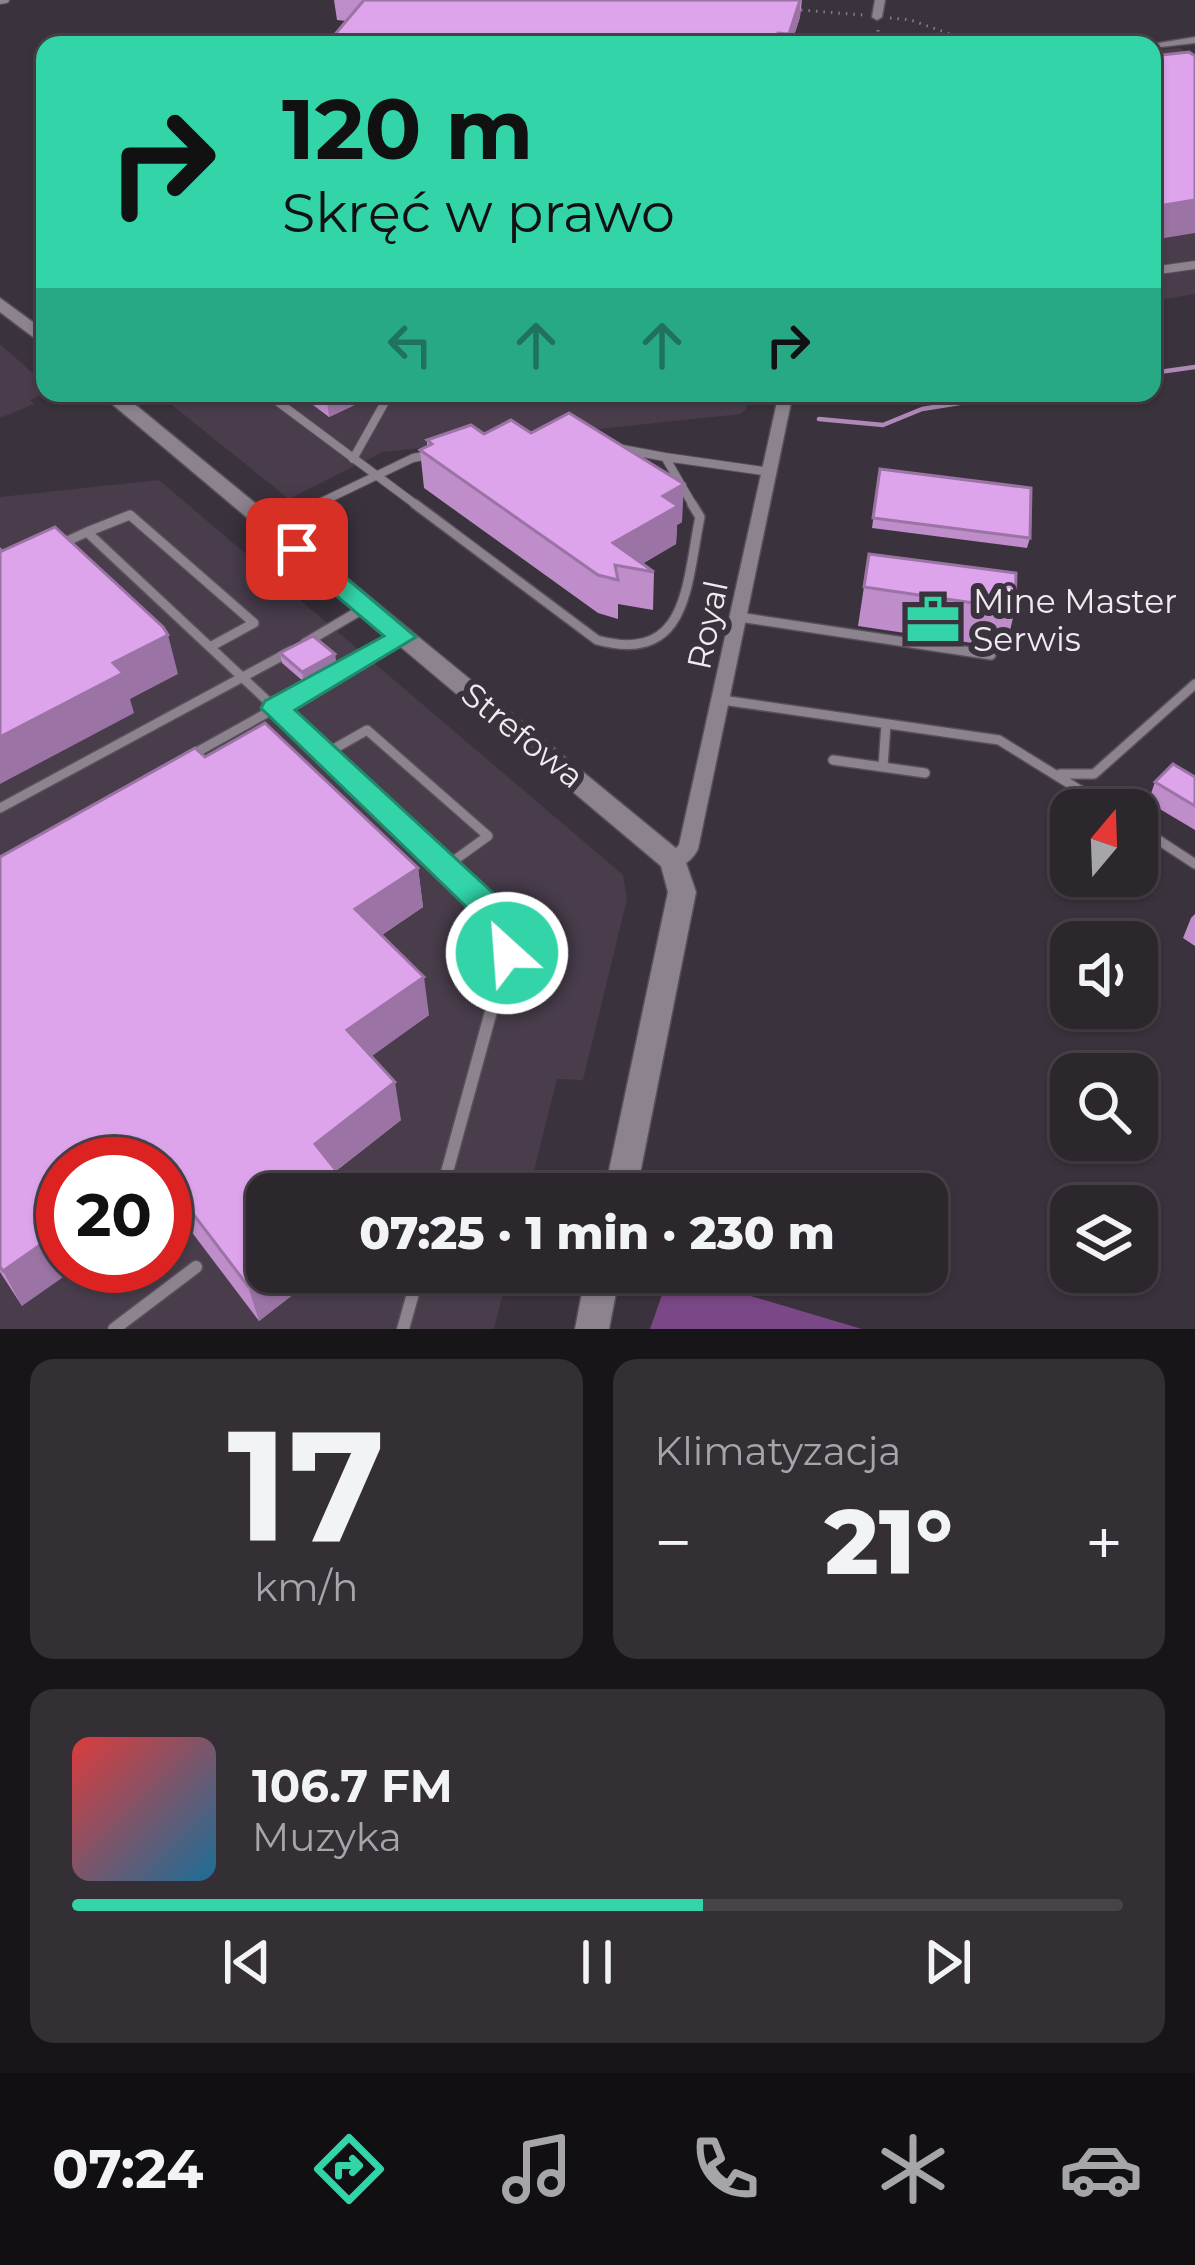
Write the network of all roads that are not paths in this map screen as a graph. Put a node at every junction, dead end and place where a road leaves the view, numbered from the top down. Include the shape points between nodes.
1 (880, 0) edge
2 (878, 17) road end
3 (1195, 40) edge
4 (1161, 44) edge
5 (1161, 48) edge
6 (1174, 55) edge
7 (1195, 265) edge
8 (1161, 270) edge
9 (0, 303) edge
10 (36, 333) edge
11 (120, 402) edge
12 (278, 402) edge
13 (385, 402) edge
14 (784, 402) edge
15 (607, 446) edge
16 (444, 453) edge
17 (664, 457) junction
18 (353, 458) junction
19 (770, 472) junction
20 (377, 476) junction
21 (270, 527) junction
22 (87, 532) junction
23 (50, 548) edge
24 (367, 607) junction
25 (740, 617) junction
26 (403, 637) junction
27 (210, 647) junction
28 (991, 655) dead end
29 (242, 677) junction
30 (1195, 684) edge
31 (722, 700) junction
32 (275, 708) junction
33 (886, 724) junction
34 (325, 754) junction
35 (833, 760) dead end
36 (177, 764) edge
37 (883, 767) junction
38 (925, 773) dead end
39 (1055, 773) junction
40 (1080, 789) edge
41 (0, 808) edge
42 (1158, 840) edge
43 (673, 861) junction
44 (1195, 864) edge
45 (445, 867) junction
46 (447, 1173) edge
47 (624, 1173) edge
48 (196, 1268) dead end
49 (413, 1293) edge
50 (599, 1293) edge
51 (114, 1329) edge
52 (403, 1329) edge
53 (592, 1329) edge

1 - 2 street
3 - 4 street
5 - 6 lane
7 - 8 lane
9 - 10 street
11 - 21 street, Strefowa
12 - 18 lane
13 - 18 lane
14 - 19 street, Royal
15 - 17 lane
16 - 20 lane
17 - 19 lane
17 - 20 lane via 700,517 673,630 637,650 597,640
18 - 20 lane
19 - 25 street, Royal
20 - 21 lane
21 - 24 street, Strefowa
22 - 23 lane
22 - 27 lane
22 - 27 lane via 130,515 254,623
24 - 26 street, Strefowa
24 - 29 lane
25 - 28 lane
25 - 31 street, Royal
26 - 32 lane
26 - 43 street, Strefowa
27 - 29 lane
29 - 32 lane
29 - 41 lane
30 - 39 lane via 1094,774
31 - 33 lane
31 - 43 street, Royal via 688,849
32 - 34 lane
32 - 36 lane
33 - 37 lane
33 - 39 lane via 999,740
34 - 45 lane
34 - 45 lane via 367,730 488,836
35 - 37 lane
37 - 38 lane
39 - 40 lane
42 - 44 lane
43 - 47 street via 682,892
45 - 46 lane via 495,914 507,953
48 - 51 lane
49 - 52 lane
50 - 53 street

